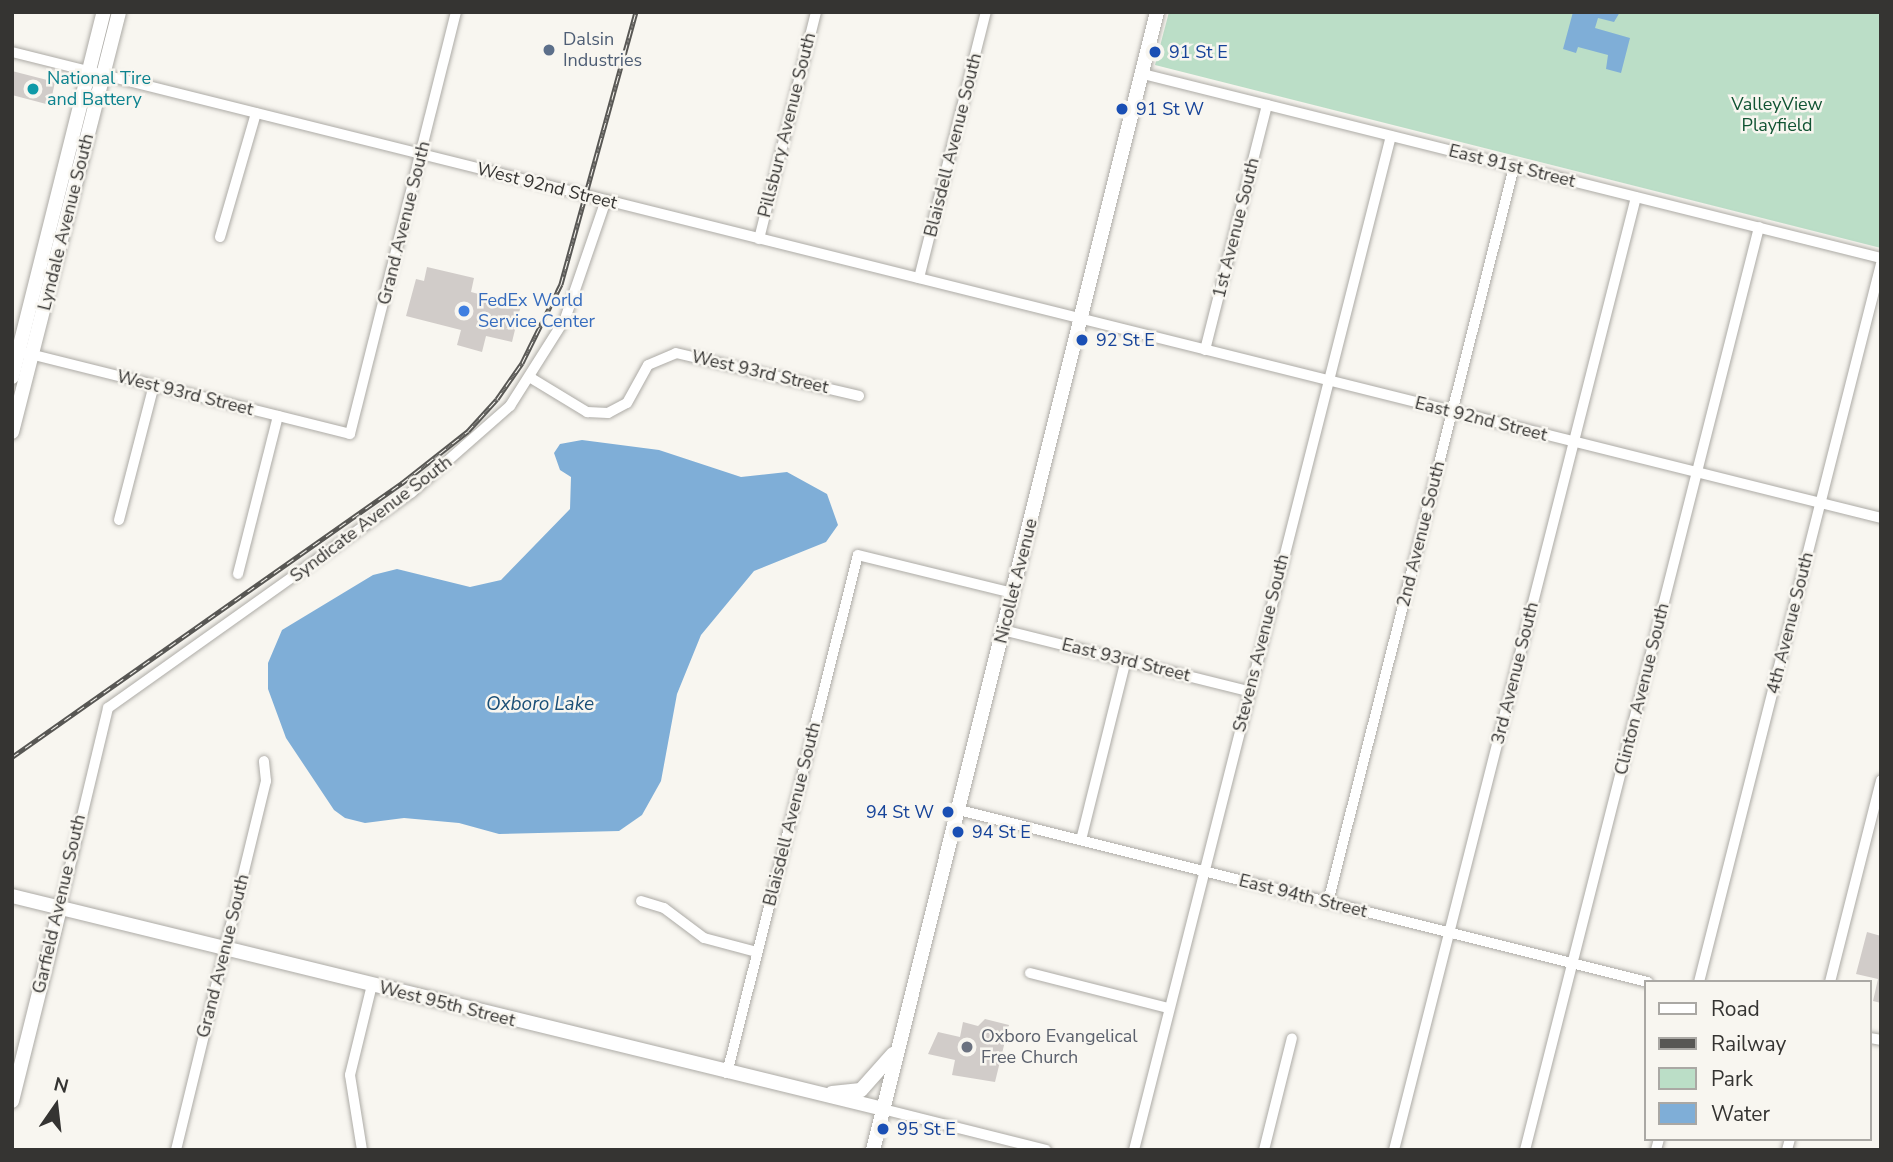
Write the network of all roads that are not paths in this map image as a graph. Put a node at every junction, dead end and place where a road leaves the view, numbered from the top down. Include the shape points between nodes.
1 (104, 12) edge
2 (119, 12) edge
3 (456, 12) edge
4 (816, 12) edge
5 (986, 12) edge
6 (1157, 12) edge
7 (12, 52) edge
8 (96, 73) junction
9 (1143, 74) junction
10 (1267, 105) junction
11 (256, 113) junction
12 (1391, 136) junction
13 (421, 154) junction
14 (1514, 167) junction
15 (1636, 197) junction
16 (606, 200) junction
17 (1759, 227) junction
18 (220, 237) dead end
19 (759, 239) junction
20 (1881, 258) edge
21 (1881, 264) edge
22 (919, 278) junction
23 (1082, 318) junction
24 (1205, 350) junction
25 (26, 353) junction
26 (12, 377) edge
27 (531, 378) junction
28 (1328, 381) junction
29 (154, 385) junction
30 (859, 396) dead end
31 (1452, 411) junction
32 (278, 416) junction
33 (12, 432) edge
34 (350, 434) joint
35 (1574, 442) junction
36 (1697, 472) junction
37 (1820, 503) junction
38 (1881, 518) edge
39 (118, 520) dead end
40 (238, 574) dead end
41 (1013, 593) junction
42 (1003, 630) junction
43 (1126, 660) junction
44 (1248, 691) junction
45 (108, 708) joint
46 (264, 761) dead end
47 (1881, 780) edge
48 (959, 810) junction
49 (1081, 840) junction
50 (1203, 871) junction
51 (12, 896) edge
52 (641, 901) dead end
53 (1328, 902) junction
54 (60, 908) junction
55 (1450, 932) junction
56 (225, 948) junction
57 (757, 952) junction
58 (1573, 963) junction
59 (1030, 973) dead end
60 (1700, 980) edge
61 (1831, 980) edge
62 (1644, 981) edge
63 (372, 985) junction
64 (1168, 1008) junction
65 (1292, 1038) dead end
66 (900, 1044) junction
67 (727, 1073) junction
68 (816, 1094) junction
69 (12, 1101) edge
70 (883, 1109) junction
71 (1007, 1145) edge
72 (176, 1150) edge
73 (362, 1150) edge
74 (873, 1150) edge
75 (1046, 1150) edge
76 (1134, 1150) edge
77 (1264, 1150) edge
78 (1394, 1150) edge
79 (1525, 1150) edge

1 - 8 main road, Lyndale Avenue South
2 - 8 main road, Lyndale Avenue South
3 - 13 street, Grand Avenue South
4 - 19 street, Pillsbury Avenue South
5 - 22 street, Blaisdell Avenue South
6 - 9 main road, Nicollet Avenue
7 - 8 street, West 92nd Street
8 - 11 street, West 92nd Street
8 - 25 main road, Lyndale Avenue South
9 - 10 street, East 91st Street
9 - 23 main road, Nicollet Avenue
10 - 12 street, East 91st Street
10 - 24 street, 1st Avenue South
11 - 13 street, West 92nd Street
11 - 18 street
12 - 14 street, East 91st Street
12 - 28 street, Stevens Avenue South
13 - 16 street, West 92nd Street
13 - 34 street, Grand Avenue South
14 - 15 street, East 91st Street
14 - 31 street, 2nd Avenue South
15 - 17 street, East 91st Street
15 - 35 street, 3rd Avenue South
16 - 19 street, West 92nd Street
16 - 27 street, Syndicate Avenue South via 583,281
17 - 20 street, East 91st Street
17 - 36 street, Clinton Avenue South
19 - 22 street, West 92nd Street
21 - 37 street, 4th Avenue South
22 - 23 street, West 92nd Street
23 - 24 street, East 92nd Street
23 - 41 main road, Nicollet Avenue
24 - 28 street, East 92nd Street
25 - 26 main road, Lyndale Avenue South
25 - 29 street, West 93rd Street
25 - 33 main road, Lyndale Avenue South
27 - 30 street, West 93rd Street via 587,412 608,413 628,403 648,365 676,353
27 - 45 street, Syndicate Avenue South via 494,422 411,493
28 - 31 street, East 92nd Street
28 - 44 street, Stevens Avenue South
29 - 32 street, West 93rd Street
29 - 39 street
31 - 35 street, East 92nd Street
31 - 53 street, 2nd Avenue South
32 - 34 street, West 93rd Street
32 - 40 street
35 - 36 street, East 92nd Street
35 - 55 street, 3rd Avenue South
36 - 37 street, East 92nd Street
36 - 58 street, Clinton Avenue South
37 - 38 street, East 92nd Street
37 - 60 street, 4th Avenue South
41 - 42 main road, Nicollet Avenue
41 - 57 street, Blaisdell Avenue South via 858,555
42 - 43 street, East 93rd Street
42 - 48 main road, Nicollet Avenue
43 - 44 street, East 93rd Street
43 - 49 street
44 - 50 street, Stevens Avenue South
45 - 54 street, Garfield Avenue South
46 - 56 street, Grand Avenue South via 266,781
47 - 61 street
48 - 49 street, East 94th Street
48 - 66 main road, Nicollet Avenue
49 - 50 street, East 94th Street
50 - 53 street, East 94th Street
50 - 64 street, Stevens Avenue South
51 - 54 main road, West 95th Street
52 - 57 street via 664,908 704,938
53 - 55 street, East 94th Street
54 - 56 main road, West 95th Street
54 - 69 main road, Garfield Avenue South
55 - 58 street, East 94th Street
55 - 78 street, 3rd Avenue South
56 - 63 main road, West 95th Street
56 - 72 street, Grand Avenue South
57 - 67 street, Blaisdell Avenue South
58 - 62 street, East 94th Street
58 - 79 street, Clinton Avenue South
59 - 64 street
63 - 67 main road, West 95th Street
63 - 73 street via 350,1075
64 - 76 street, Stevens Avenue South
65 - 77 street
66 - 68 main road via 878,1076 861,1090
66 - 70 main road, Nicollet Avenue
67 - 68 main road, West 95th Street
68 - 70 main road, West 95th Street
70 - 71 street
70 - 74 main road, Nicollet Avenue
71 - 75 street

